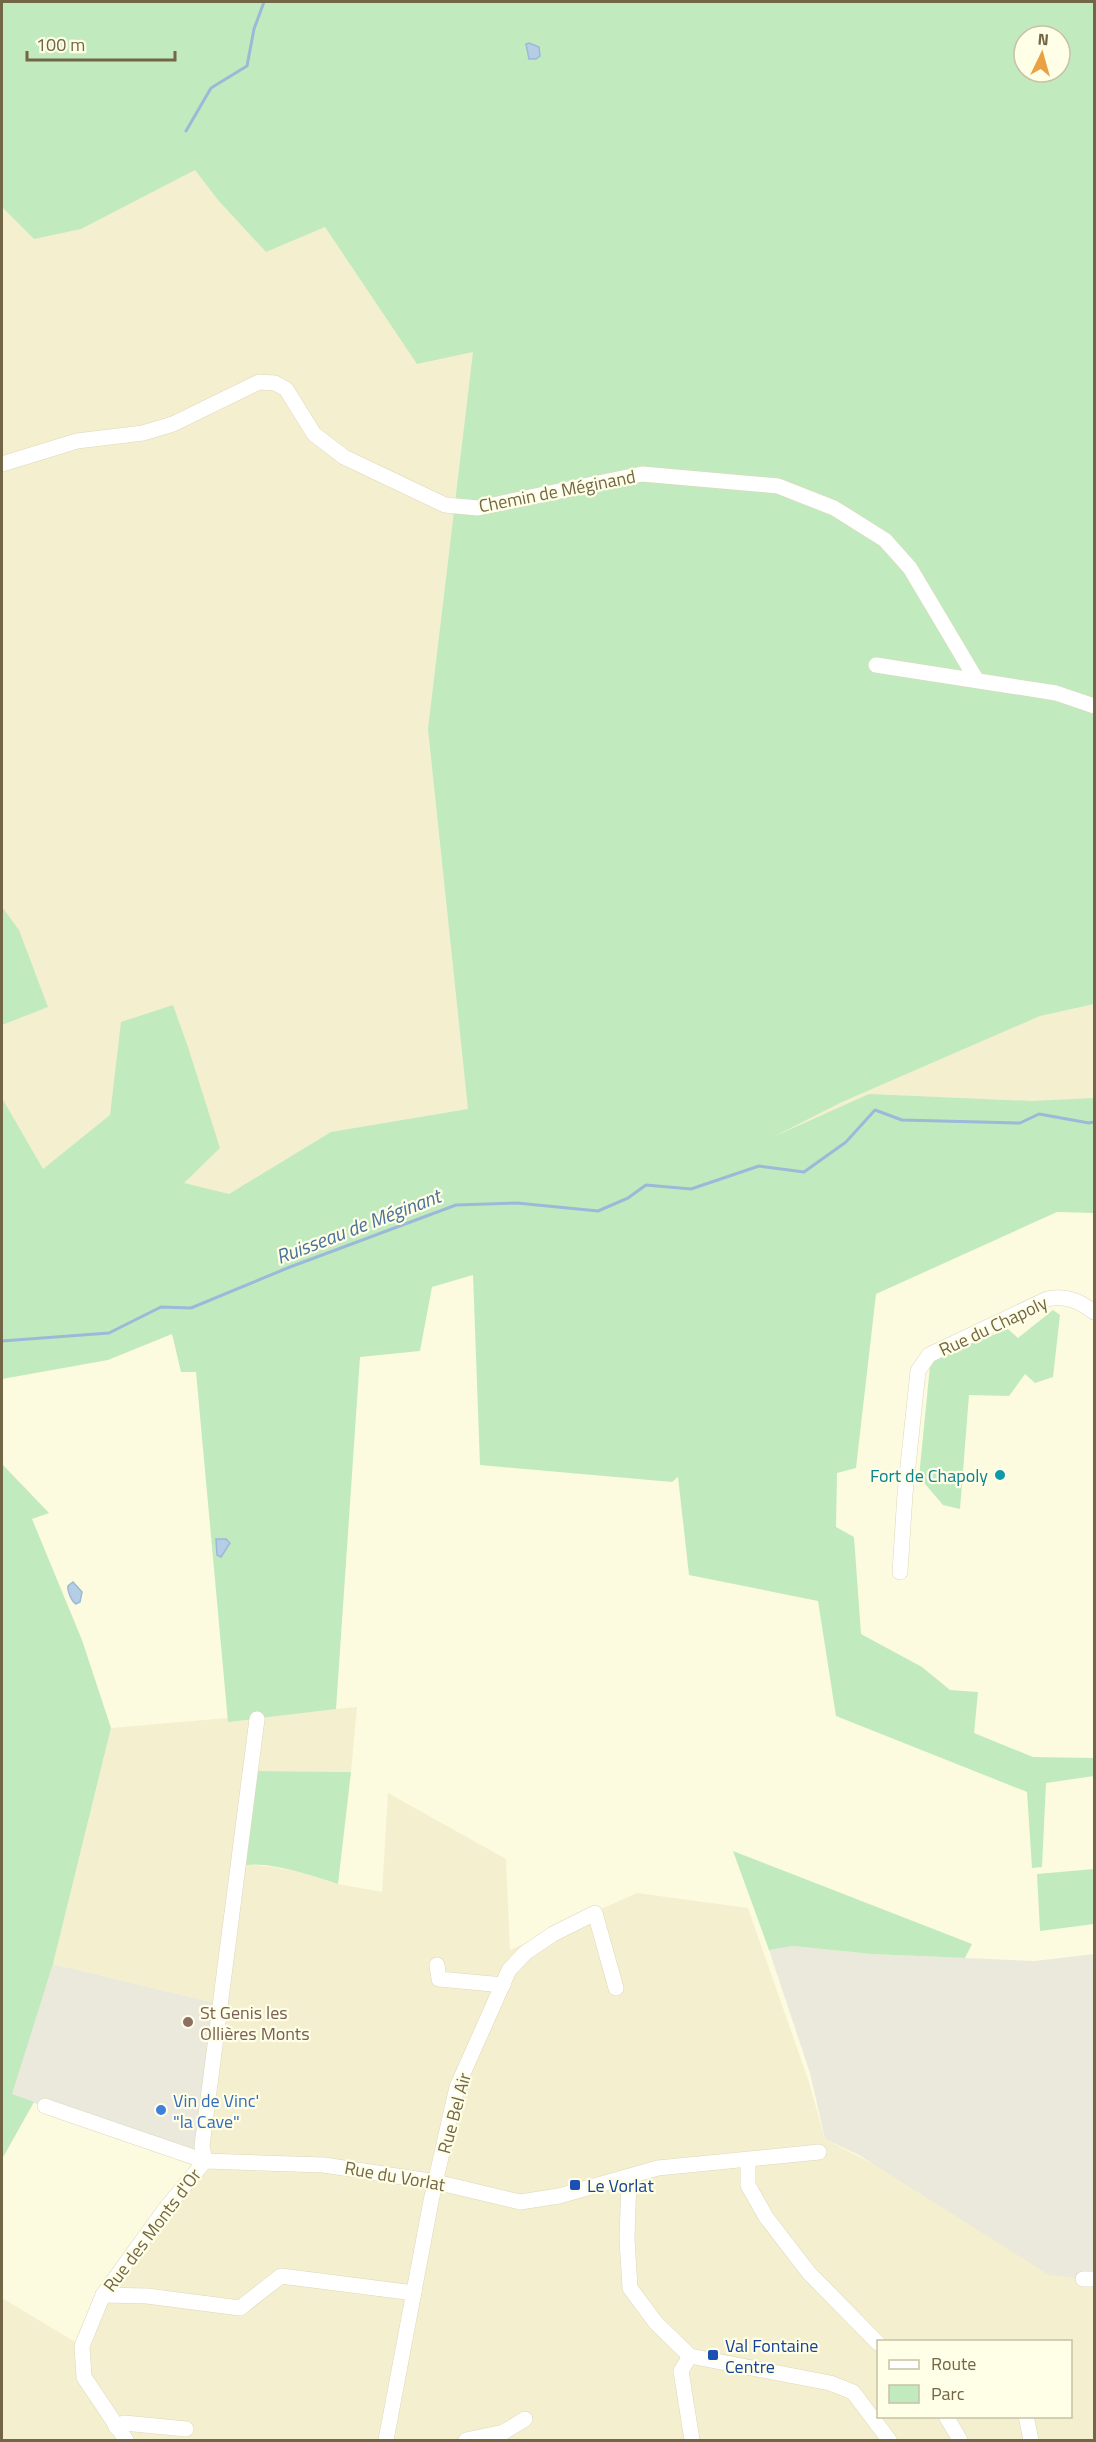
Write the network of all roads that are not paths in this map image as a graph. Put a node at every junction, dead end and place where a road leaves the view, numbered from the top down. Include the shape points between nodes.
1 (2, 464) edge
2 (876, 665) dead end
3 (976, 679) junction
4 (1095, 706) edge
5 (1095, 1312) edge
6 (900, 1572) dead end
7 (257, 1719) dead end
8 (437, 1965) dead end
9 (503, 1985) junction
10 (616, 1988) dead end
11 (45, 2106) dead end
12 (819, 2152) dead end
13 (748, 2160) junction
14 (205, 2161) junction
15 (629, 2176) junction
16 (436, 2182) junction
17 (414, 2293) junction
18 (103, 2295) junction
19 (877, 2341) edge
20 (690, 2356) junction
21 (947, 2418) edge
22 (1026, 2418) edge
23 (525, 2420) dead end
24 (116, 2427) junction
25 (186, 2429) dead end
26 (126, 2440) edge
27 (386, 2440) edge
28 (466, 2440) edge
29 (692, 2440) edge
30 (888, 2440) edge
31 (960, 2440) edge
32 (1031, 2440) edge

1 - 3 street, Chemin de Méginand via 76,441 143,433 173,424 259,382 275,382 286,389 314,434 344,457 446,505 478,508 642,474 778,486 834,508 885,540 910,568
2 - 3 street
3 - 4 street via 1056,693
5 - 6 street, Rue du Chapoly via 1079,1301 1060,1296 1047,1299 929,1355 918,1371
7 - 14 street, Rue des Monts d'Or via 202,2146
8 - 9 street via 439,1978
9 - 10 street, Rue Bel Air via 509,1970 525,1953 595,1914
9 - 16 street, Rue Bel Air via 457,2087
11 - 14 street, Rue du Vorlat
12 - 13 street, Rue du Vorlat
13 - 15 street, Rue du Vorlat via 658,2168
13 - 19 street via 748,2185 766,2217 809,2272
14 - 16 street, Rue du Vorlat via 324,2165
14 - 18 street, Rue des Monts d'Or
15 - 16 street, Rue du Vorlat via 559,2196 520,2202
15 - 20 street via 630,2288 656,2323
16 - 17 street, Rue Bel Air
17 - 18 street via 281,2276 240,2308 147,2296
17 - 27 street, Rue Bel Air
18 - 24 street, Rue des Monts d'Or via 82,2346 84,2377
20 - 29 street via 681,2372
20 - 30 street via 830,2383 853,2392
21 - 31 street
22 - 32 street
23 - 28 street via 504,2433
24 - 25 street via 124,2423
24 - 26 street, Rue des Monts d'Or

